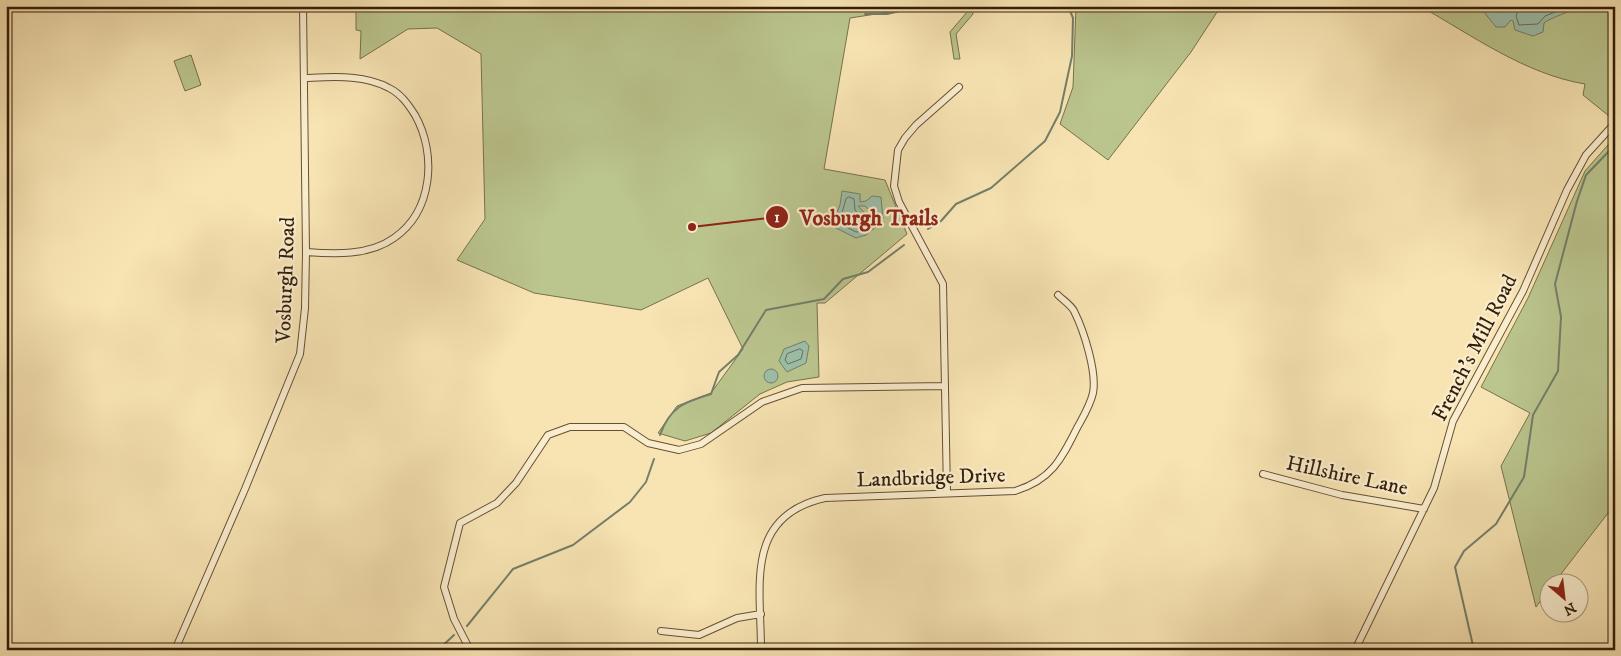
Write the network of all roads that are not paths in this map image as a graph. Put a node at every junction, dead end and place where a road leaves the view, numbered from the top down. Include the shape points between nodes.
1 (303, 6) edge
2 (304, 78) junction
3 (959, 87) dead end
4 (1615, 124) edge
5 (306, 252) junction
6 (1058, 295) dead end
7 (945, 386) junction
8 (1263, 474) dead end
9 (947, 493) junction
10 (1424, 509) junction
11 (761, 614) junction
12 (661, 631) dead end
13 (175, 650) edge
14 (470, 650) edge
15 (761, 650) edge
16 (1355, 650) edge

1 - 2 street, Vosburgh Road
2 - 5 street, Vosburgh Road
2 - 5 street via 354,78 392,88 420,125 427,149 428,171 425,194 417,213 393,239 358,252
3 - 7 street via 905,138 898,150 894,186 898,202 943,284
4 - 10 street, French's Mill Road via 1586,156 1566,190 1522,291 1453,421 1434,488
5 - 13 street, Vosburgh Road via 300,354
6 - 9 street, Landbridge Drive via 1074,310 1093,373 1089,406 1062,460 1038,482 1015,491
7 - 9 street
7 - 14 street via 802,388 762,402 701,444 679,450 648,443 624,428 570,426 548,436 516,483 497,503 460,523 444,587 454,619
8 - 10 street, Hillshire Lane via 1342,495
9 - 11 street, Landbridge Drive via 825,498 785,514 768,536 762,551
10 - 16 street, French's Mill Road
11 - 12 street via 737,618 699,635
11 - 15 street, Landbridge Drive

